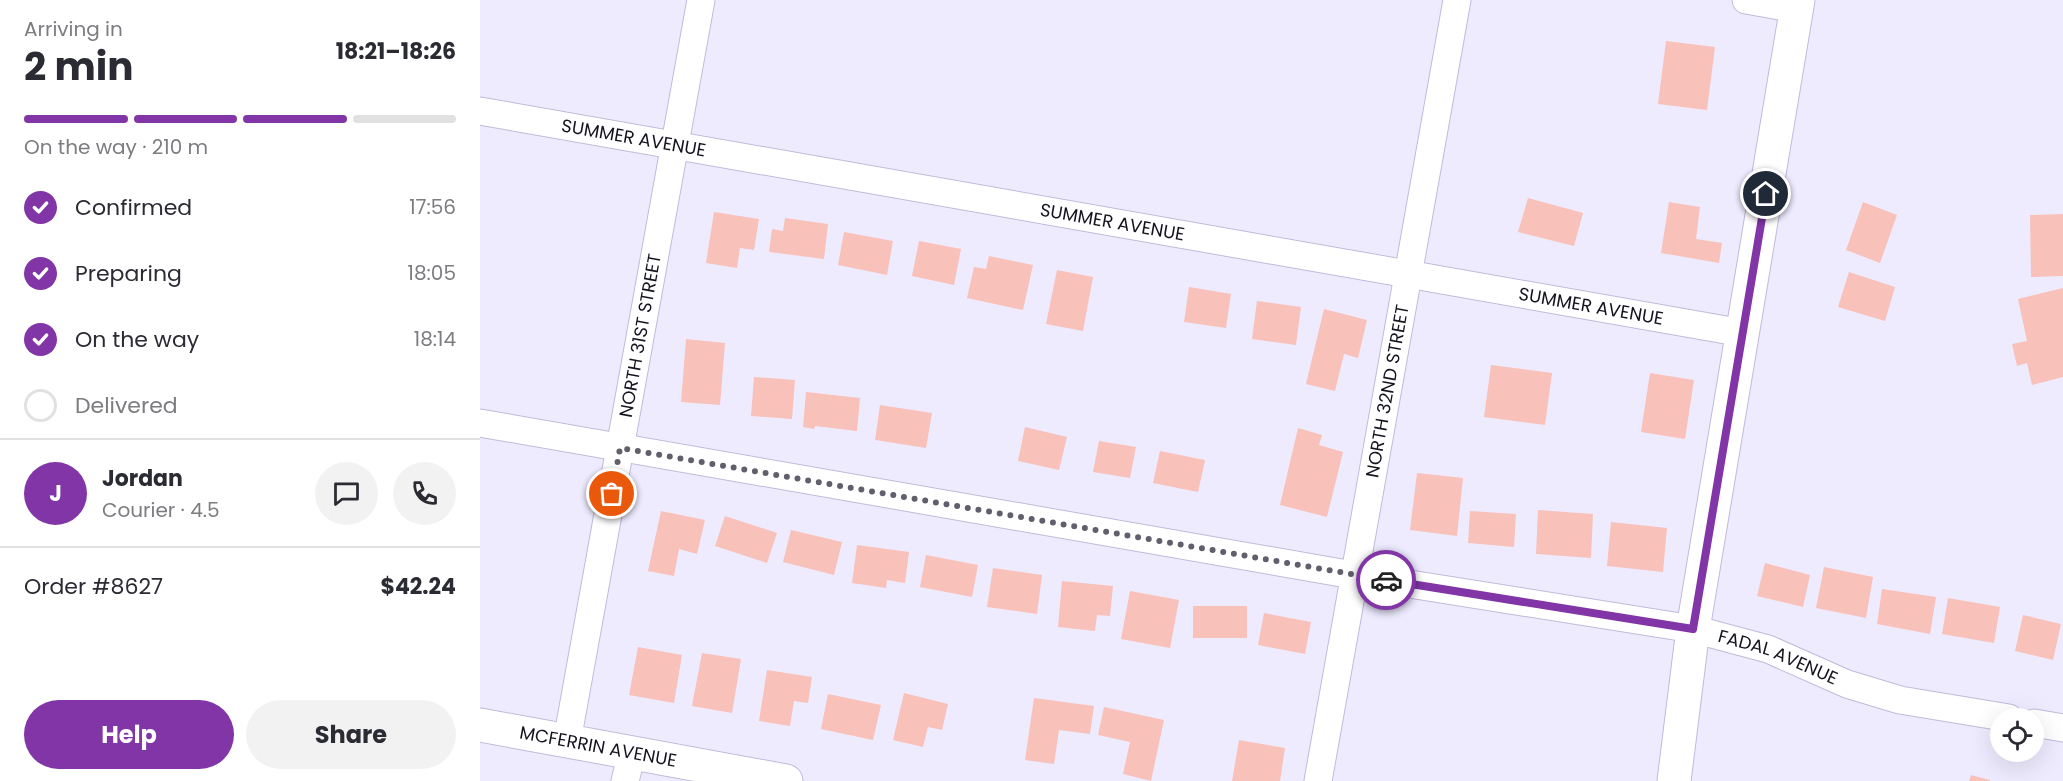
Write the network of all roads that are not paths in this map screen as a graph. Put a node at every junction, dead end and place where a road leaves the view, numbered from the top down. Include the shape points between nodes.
1 (701, 0) edge
2 (1457, 0) edge
3 (1746, 0) edge
4 (1797, 5) edge
5 (480, 111) edge
6 (675, 146) junction
7 (1407, 274) junction
8 (1743, 333) junction
9 (480, 423) edge
10 (620, 448) junction
11 (1353, 574) junction
12 (1693, 629) junction
13 (1990, 715) edge
14 (480, 725) edge
15 (2044, 725) edge
16 (2063, 728) edge
17 (567, 741) junction
18 (628, 767) edge
19 (786, 781) edge
20 (1318, 781) edge
21 (1674, 781) edge

1 - 6 street, NORTH 31ST STREET
2 - 7 street, NORTH 32ND STREET
3 - 4 street
4 - 8 main road
5 - 6 street, SUMMER AVENUE
6 - 7 street, SUMMER AVENUE
6 - 10 street, NORTH 31ST STREET
7 - 8 street, SUMMER AVENUE
7 - 11 street, NORTH 32ND STREET
8 - 12 main road
9 - 10 street, FADAL AVENUE
10 - 11 street, FADAL AVENUE
10 - 17 street, NORTH 31ST STREET
11 - 12 street, FADAL AVENUE
11 - 20 street, NORTH 32ND STREET
12 - 13 street, FADAL AVENUE via 1768,649 1847,684 1900,699
12 - 21 main road
14 - 17 main road, MCFERRIN AVENUE
15 - 16 street
17 - 18 main road, MCFERRIN AVENUE
18 - 19 main road, MCFERRIN AVENUE

